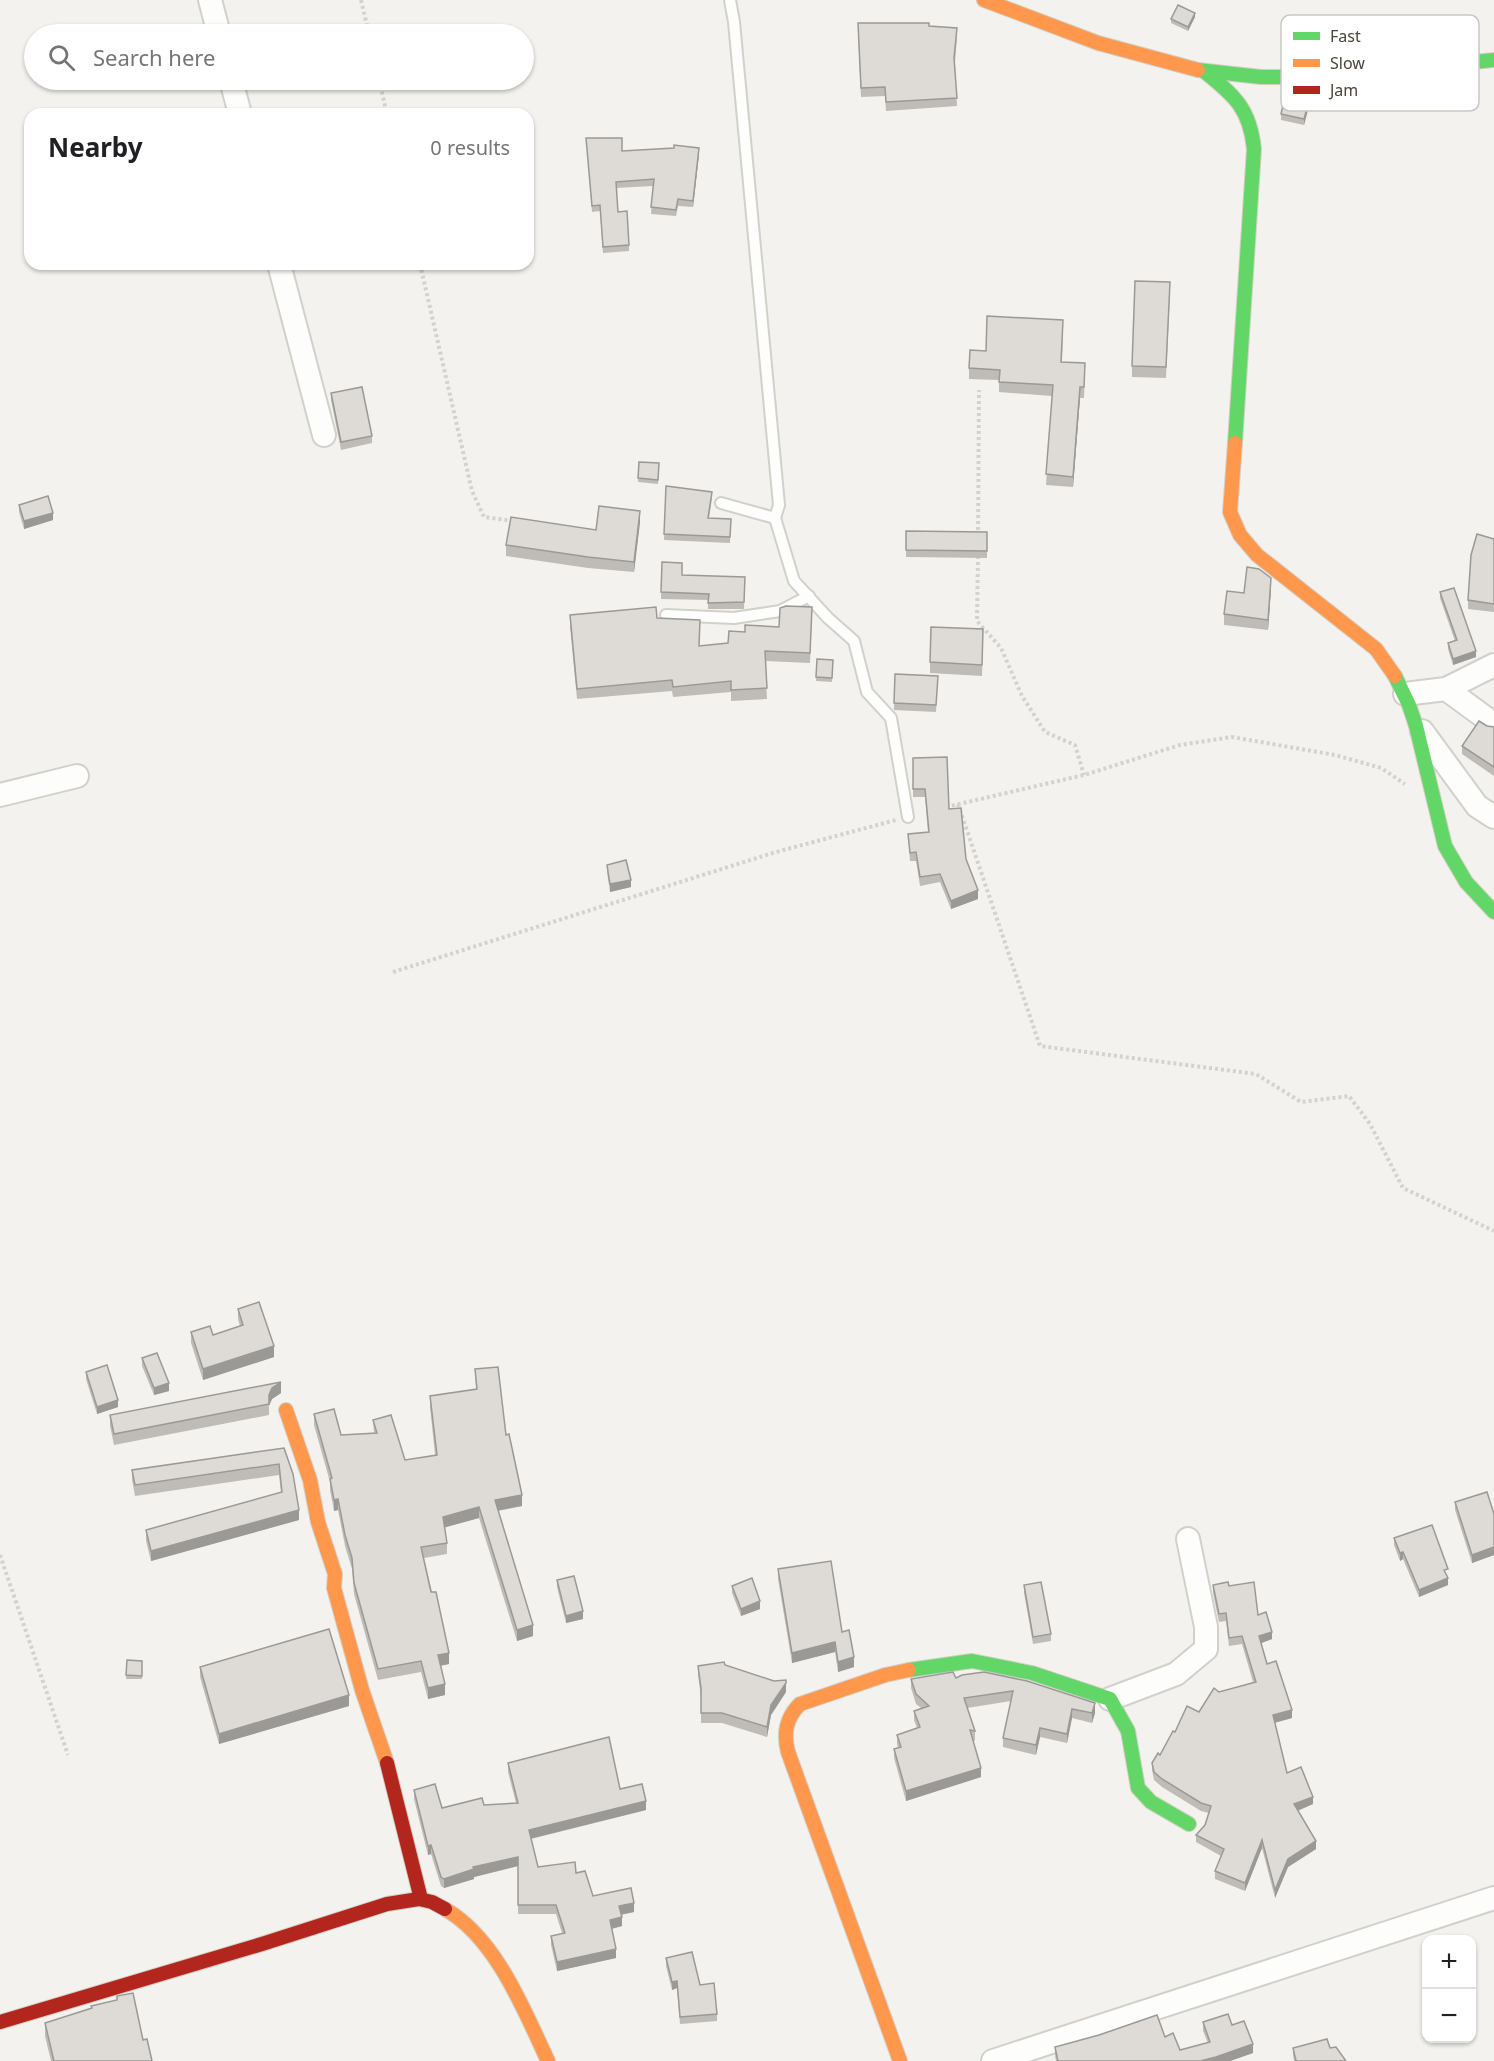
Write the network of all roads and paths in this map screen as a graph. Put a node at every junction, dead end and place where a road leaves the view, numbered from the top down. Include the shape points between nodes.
1 (210, 0) edge
2 (361, 0) edge
3 (730, 0) edge
4 (984, 0) edge
5 (216, 24) edge
6 (367, 24) edge
7 (1494, 60) edge
8 (1479, 62) edge
9 (1205, 72) junction
10 (1281, 77) edge
11 (234, 90) edge
12 (381, 90) edge
13 (238, 108) edge
14 (386, 108) edge
15 (281, 270) edge
16 (421, 270) edge
17 (979, 390) dead end
18 (324, 435) dead end
19 (721, 503) dead end
20 (775, 518) junction
21 (519, 522) edge
22 (978, 540) edge
23 (978, 552) edge
24 (809, 596) junction
25 (666, 615) dead end
26 (1494, 665) edge
27 (1446, 689) junction
28 (1405, 694) junction
29 (1416, 723) junction
30 (1494, 724) edge
31 (1084, 775) dead end
32 (77, 776) dead end
33 (0, 795) edge
34 (958, 804) dead end
35 (908, 817) dead end
36 (1494, 817) edge
37 (1494, 912) edge
38 (1494, 1231) edge
39 (286, 1410) dead end
40 (1188, 1539) dead end
41 (0, 1555) edge
42 (1110, 1699) junction
43 (68, 1755) dead end
44 (1189, 1824) dead end
45 (421, 1899) junction
46 (1494, 1899) edge
47 (0, 2022) edge
48 (1022, 2056) edge
49 (548, 2061) edge
50 (900, 2061) edge
51 (993, 2061) edge

1 - 5 street
2 - 6 path
3 - 20 lane via 779,505
4 - 9 street via 1098,43
7 - 8 street
9 - 10 street
9 - 28 street via 1236,96 1246,112 1254,140 1230,512 1240,535 1257,555 1376,649 1390,664
11 - 13 street
12 - 14 path
15 - 18 street
16 - 21 path via 472,491 484,517
17 - 22 path
19 - 20 lane
20 - 24 lane via 794,581
23 - 31 path via 977,621 1001,648 1022,696 1045,732 1075,745
24 - 25 lane via 780,611 734,618
24 - 35 lane via 854,641 867,692 891,718
26 - 27 street
27 - 28 street
27 - 30 street
28 - 29 street
29 - 36 street via 1477,807
29 - 37 street via 1444,845 1460,876
32 - 33 street
34 - 38 path via 1040,1046 1256,1074 1301,1102 1349,1096 1370,1124 1403,1188
39 - 45 street via 310,1480 318,1522 335,1574 334,1588 383,1749
40 - 42 street via 1206,1627 1206,1648 1176,1674
41 - 43 path
42 - 44 street via 1128,1731 1136,1784 1142,1794
42 - 50 street via 1032,1674 972,1661 885,1675 800,1704 787,1720 788,1752
45 - 47 street via 373,1907
45 - 49 street via 459,1918 483,1944 507,1979
46 - 48 street
48 - 51 street

